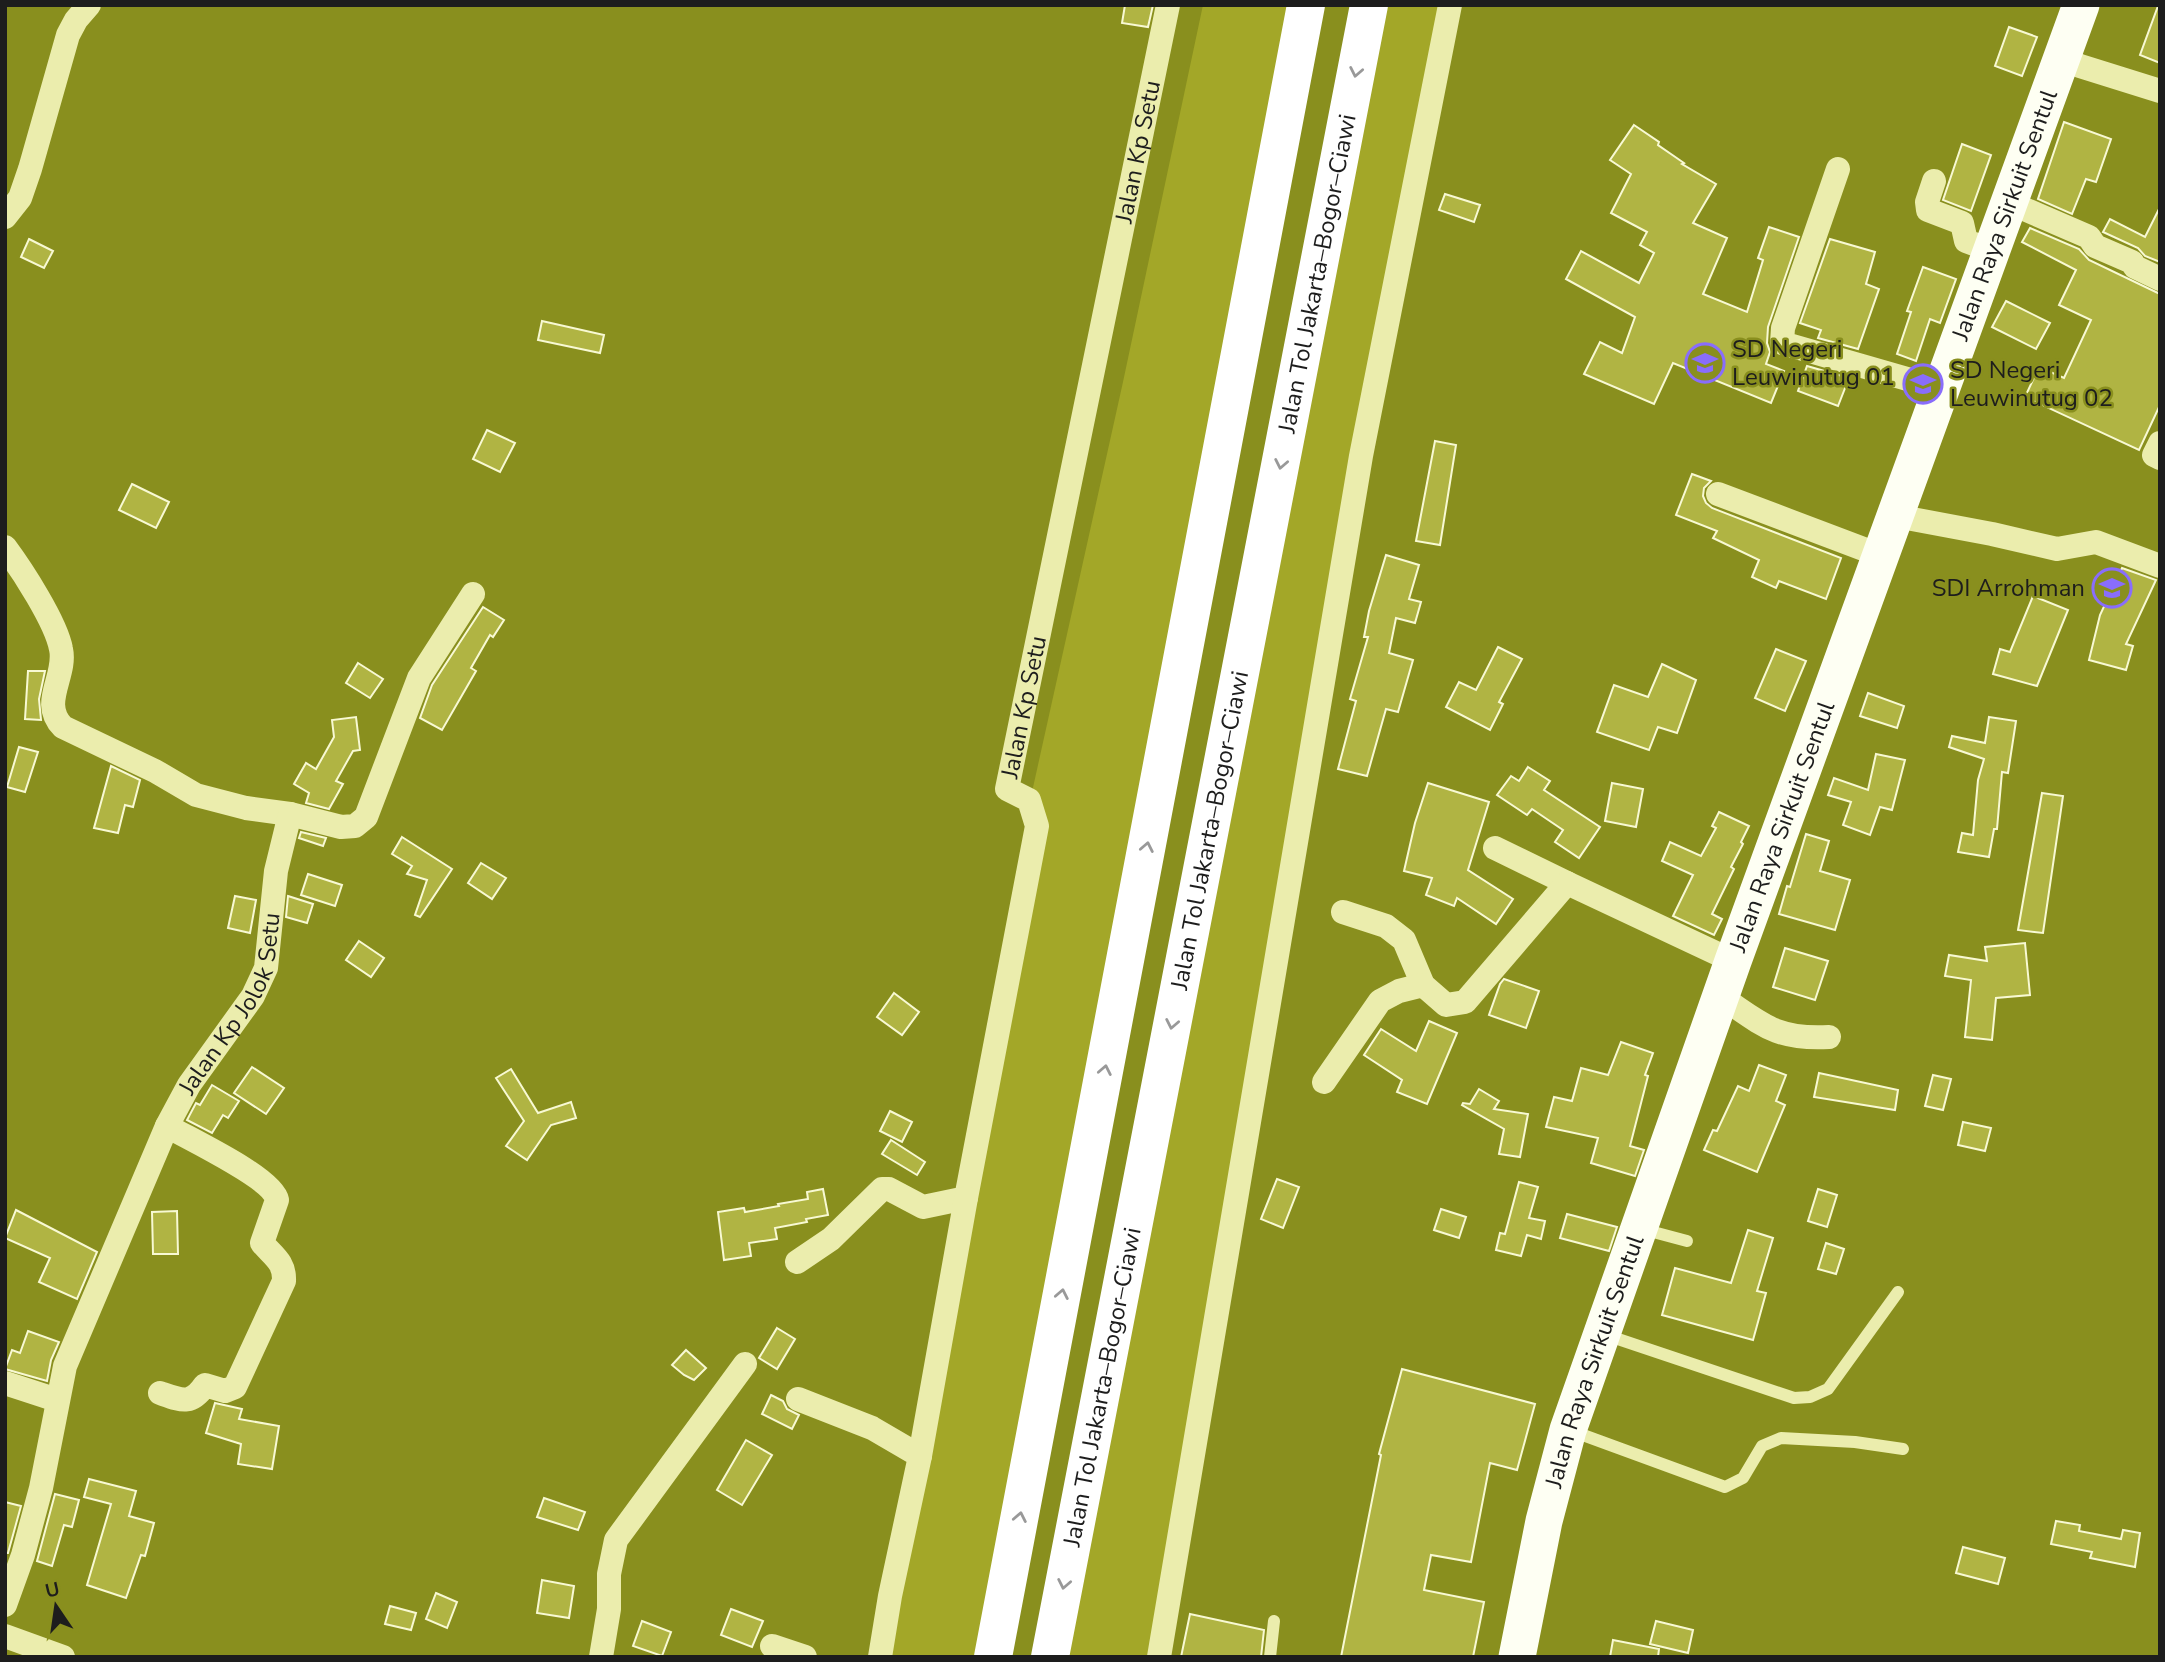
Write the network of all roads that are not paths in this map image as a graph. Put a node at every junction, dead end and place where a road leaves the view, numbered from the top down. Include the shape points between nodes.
1 (89, 5) edge
2 (1168, 5) edge
3 (1306, 5) edge
4 (1369, 5) edge
5 (1450, 5) edge
6 (2081, 5) edge
7 (2062, 58) junction
8 (2160, 91) edge
9 (1838, 169) dead end
10 (1934, 181) dead end
11 (2008, 202) junction
12 (5, 217) edge
13 (1990, 250) junction
14 (2160, 279) edge
15 (1941, 389) junction
16 (2160, 443) edge
17 (2160, 458) edge
18 (1718, 494) dead end
19 (1896, 516) junction
20 (5, 548) edge
21 (1882, 556) junction
22 (2160, 566) edge
23 (473, 594) dead end
24 (290, 814) junction
25 (1494, 848) dead end
26 (1567, 883) junction
27 (1343, 912) dead end
28 (1733, 961) junction
29 (1423, 985) junction
30 (1720, 996) junction
31 (1829, 1037) dead end
32 (1324, 1082) dead end
33 (167, 1126) junction
34 (965, 1198) junction
35 (1639, 1228) junction
36 (1687, 1241) dead end
37 (797, 1262) dead end
38 (1898, 1292) dead end
39 (1601, 1334) junction
40 (745, 1364) dead end
41 (5, 1383) edge
42 (160, 1393) dead end
43 (798, 1399) dead end
44 (57, 1401) junction
45 (1568, 1430) junction
46 (1903, 1449) dead end
47 (920, 1456) junction
48 (5, 1605) edge
49 (1274, 1620) dead end
50 (5, 1636) edge
51 (772, 1646) dead end
52 (63, 1657) edge
53 (601, 1657) edge
54 (805, 1657) edge
55 (880, 1657) edge
56 (993, 1657) edge
57 (1050, 1657) edge
58 (1159, 1657) edge
59 (1270, 1657) edge
60 (1517, 1657) edge

1 - 12 street via 68,35 23,188
2 - 34 street, Jalan Kp Setu via 1007,789 1029,800 1037,827
56 -> 3 highway
4 -> 57 highway, Jalan Tol Jakarta–Bogor–Ciawi
5 - 58 street via 1362,456
6 - 7 main road, Jalan Raya Sirkuit Sentul
7 - 8 street
7 - 11 main road, Jalan Raya Sirkuit Sentul
9 - 15 street via 1780,336 1782,343
10 - 13 street via 1928,210 1962,223 1966,240
11 - 13 main road, Jalan Raya Sirkuit Sentul
11 - 14 street via 2089,237 2095,246
13 - 15 main road, Jalan Raya Sirkuit Sentul
15 - 19 main road, Jalan Raya Sirkuit Sentul
16 - 17 street via 2154,455
18 - 21 street
19 - 21 main road, Jalan Raya Sirkuit Sentul
19 - 22 street via 2057,549 2096,542
20 - 24 street via 33,590 61,649 52,709 55,720 196,795
21 - 28 main road, Jalan Raya Sirkuit Sentul
23 - 24 street via 419,678 366,817 355,826 341,827
24 - 33 street, Jalan Kp Jolok Setu via 276,871 269,953 261,983 189,1085
25 - 26 street
26 - 28 street
26 - 29 street via 1465,1002 1446,1005
27 - 29 street via 1386,926 1404,940
28 - 30 main road, Jalan Raya Sirkuit Sentul
29 - 32 street via 1380,1001
30 - 31 street via 1781,1034
30 - 35 main road, Jalan Raya Sirkuit Sentul
33 - 42 street via 271,1187 277,1200 262,1243 280,1261 285,1274 235,1387 225,1391 205,1385 199,1396 190,1399
33 - 44 street, Jalan Kp Jolok Setu via 65,1366
34 - 37 street via 923,1207 883,1189 831,1239
34 - 47 street
35 - 36 lane
35 - 39 main road, Jalan Raya Sirkuit Sentul
38 - 39 lane via 1828,1389 1810,1397 1794,1398
39 - 45 main road, Jalan Raya Sirkuit Sentul
40 - 53 street via 616,1540
41 - 44 street
43 - 47 street via 872,1428
44 - 48 street, Jalan Kp Jolok Setu via 41,1488
45 - 46 lane via 1725,1487 1743,1478 1762,1446 1781,1438
45 - 60 main road, Jalan Raya Sirkuit Sentul
47 - 55 street
49 - 59 lane
50 - 52 street
51 - 54 street

